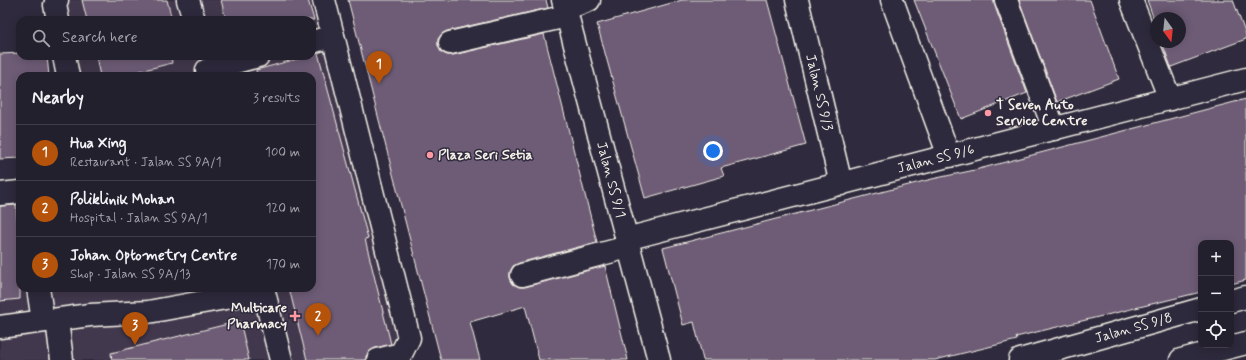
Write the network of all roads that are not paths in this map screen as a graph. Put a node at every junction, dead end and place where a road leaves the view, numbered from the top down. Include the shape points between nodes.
1 (57, 0) edge
2 (188, 0) edge
3 (324, 0) edge
4 (589, 0) edge
5 (797, 0) edge
6 (892, 0) edge
7 (1006, 0) edge
8 (1131, 0) edge
9 (565, 8) edge
10 (57, 16) edge
11 (193, 16) edge
12 (333, 36) junction
13 (316, 41) edge
14 (450, 43) dead end
15 (65, 60) edge
16 (239, 60) edge
17 (206, 67) edge
18 (67, 72) edge
19 (1246, 79) edge
20 (1170, 99) junction
21 (1054, 129) junction
22 (949, 156) junction
23 (842, 184) junction
24 (16, 192) edge
25 (0, 194) edge
26 (627, 244) junction
27 (522, 275) dead end
28 (40, 292) edge
29 (253, 292) edge
30 (265, 292) edge
31 (1246, 297) edge
32 (1234, 300) edge
33 (1198, 310) edge
34 (50, 320) junction
35 (0, 327) edge
36 (1246, 343) edge
37 (62, 360) edge
38 (282, 360) edge
39 (378, 360) edge
40 (659, 360) edge
41 (1020, 360) edge
42 (1181, 360) edge

1 - 10 street via 55,4
2 - 11 street
3 - 12 street
4 - 9 street
5 - 23 street, Jalan SS 9/3
6 - 22 street
7 - 21 street
8 - 20 street
9 - 14 street
9 - 26 street, Jalan SS 9/1
12 - 13 street
12 - 39 street via 409,338 401,354
15 - 18 street
16 - 17 street
19 - 20 street, Jalan SS 9/6
20 - 21 street, Jalan SS 9/6
21 - 22 street, Jalan SS 9/6
22 - 23 street, Jalan SS 9/6
23 - 26 street, Jalan SS 9/6
24 - 25 street
26 - 27 street, Jalan SS 9/6
26 - 40 street, Jalan SS 9/1
28 - 34 street
29 - 34 street via 148,312
30 - 38 street
31 - 32 street
33 - 41 street, Jalan SS 9/8
34 - 35 street
34 - 37 street
36 - 42 street

